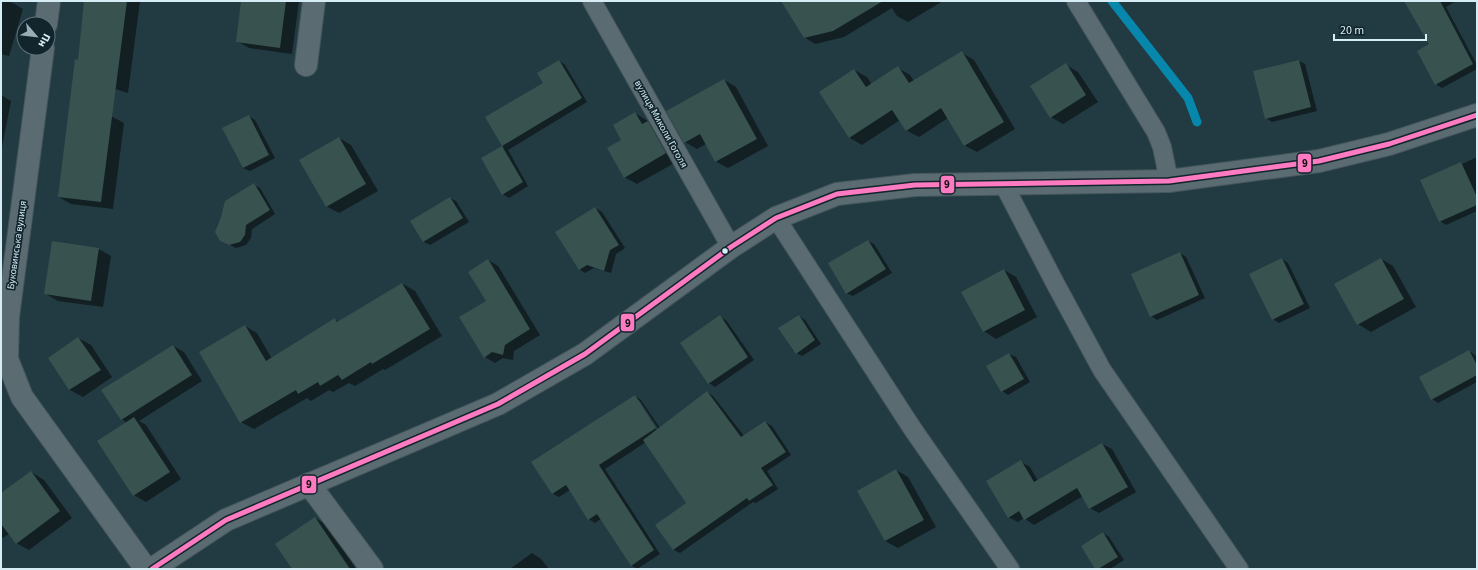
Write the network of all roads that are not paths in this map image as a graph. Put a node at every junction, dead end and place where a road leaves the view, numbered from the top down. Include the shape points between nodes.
1 (49, 1) edge
2 (314, 1) edge
3 (592, 1) edge
4 (1076, 1) edge
5 (47, 16) edge
6 (42, 56) edge
7 (306, 65) dead end
8 (1477, 115) edge
9 (1169, 181) junction
10 (1004, 185) junction
11 (776, 218) junction
12 (731, 247) junction
13 (309, 484) junction
14 (146, 569) edge
15 (152, 569) edge
16 (372, 569) edge
17 (1010, 569) edge
18 (1239, 569) edge

1 - 5 street
2 - 7 street
3 - 12 lane, вулиця Миколи Гоголя
4 - 9 lane via 1156,132
6 - 14 street, Буковинська вулиця via 8,317 7,359 22,398
8 - 9 street via 1389,144 1319,161
9 - 10 street
10 - 11 street via 915,185 837,194
10 - 18 lane via 1102,370
11 - 12 street
11 - 17 lane via 912,428
12 - 13 street via 585,354 498,404
13 - 15 street via 226,520
13 - 16 street

